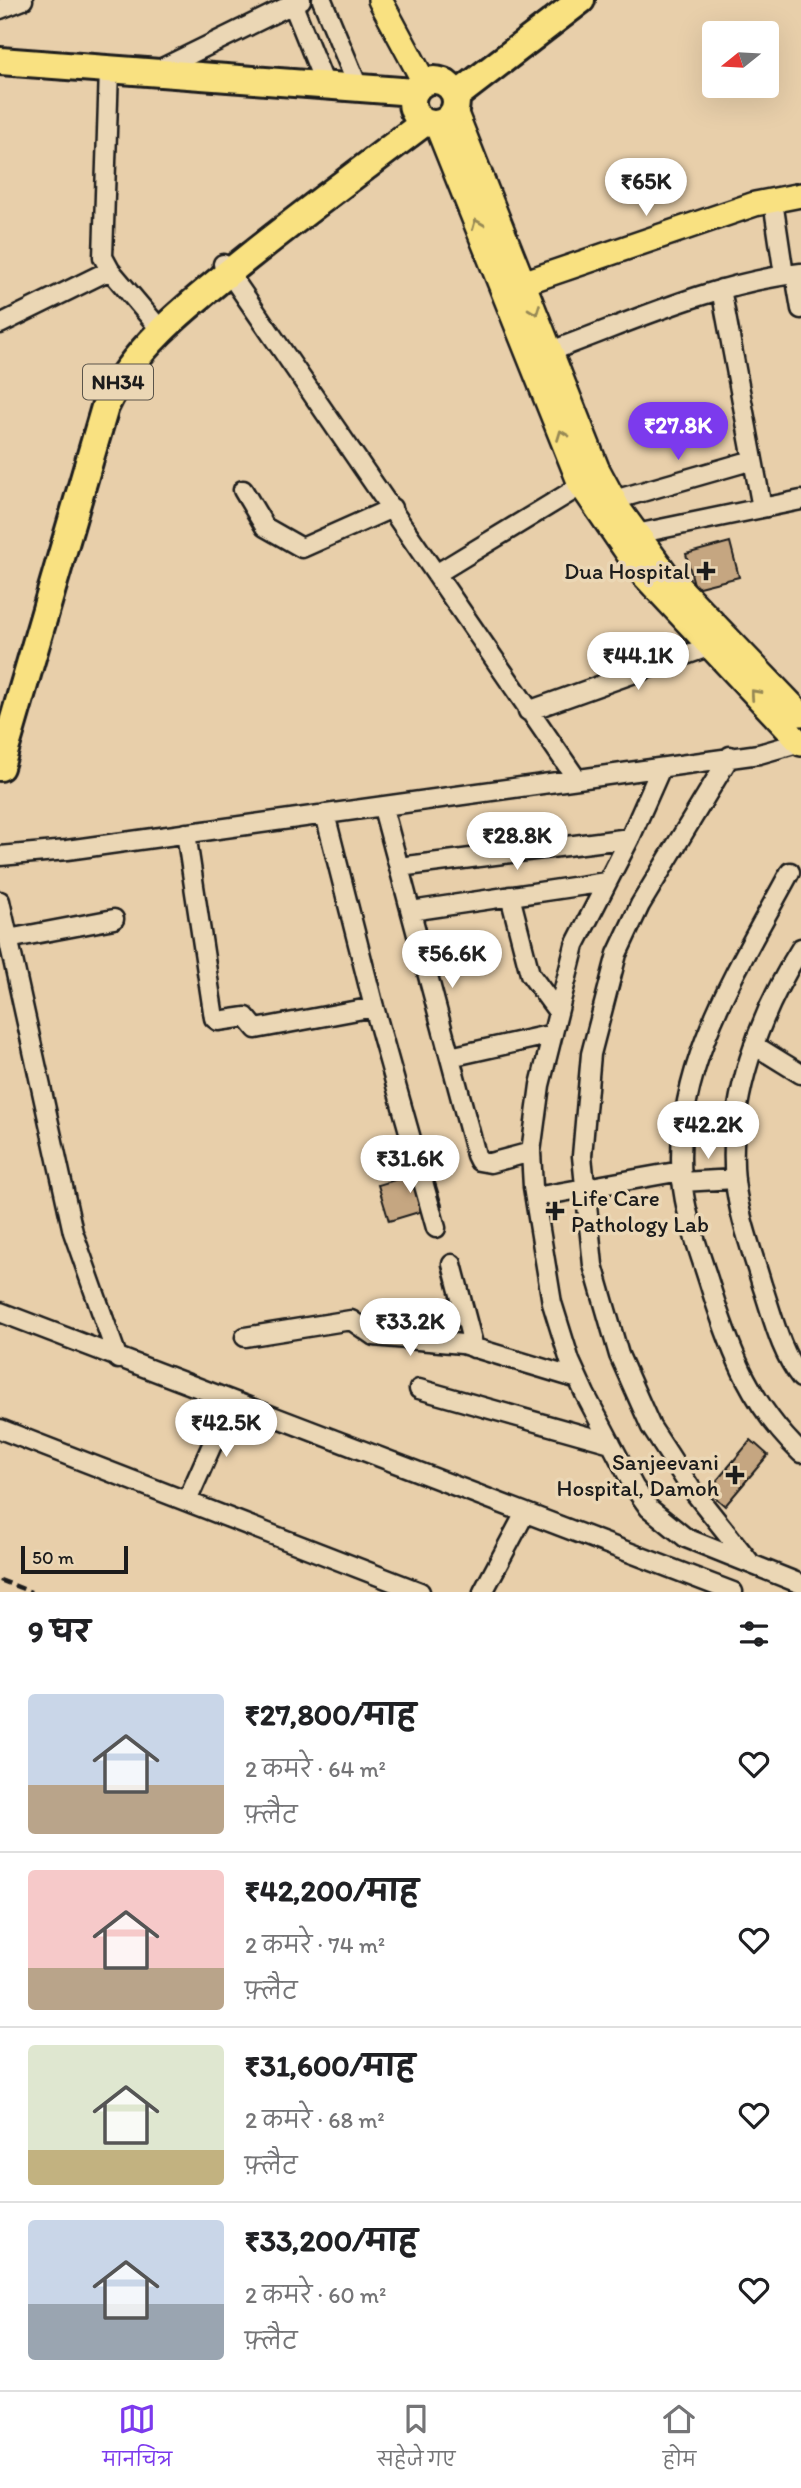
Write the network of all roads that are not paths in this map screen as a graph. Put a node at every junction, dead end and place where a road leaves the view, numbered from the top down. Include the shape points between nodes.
1 (23, 0) edge
2 (322, 0) edge
3 (380, 0) edge
4 (557, 0) edge
5 (581, 0) edge
6 (295, 1) edge
7 (0, 9) edge
8 (0, 61) edge
9 (108, 69) junction
10 (153, 73) junction
11 (326, 87) junction
12 (359, 89) junction
13 (434, 103) junction
14 (801, 195) edge
15 (773, 201) junction
16 (225, 268) junction
17 (110, 270) junction
18 (793, 274) edge
19 (513, 286) junction
20 (722, 289) junction
21 (801, 309) edge
22 (155, 322) junction
23 (0, 324) edge
24 (551, 351) junction
25 (554, 388) junction
26 (753, 460) junction
27 (590, 480) junction
28 (243, 490) dead end
29 (614, 500) junction
30 (801, 500) edge
31 (392, 508) junction
32 (762, 508) junction
33 (628, 539) junction
34 (436, 574) junction
35 (719, 640) junction
36 (528, 710) junction
37 (801, 714) edge
38 (0, 732) edge
39 (801, 743) edge
40 (730, 756) junction
41 (0, 767) edge
42 (661, 768) junction
43 (576, 778) junction
44 (383, 807) junction
45 (325, 814) junction
46 (186, 833) junction
47 (630, 838) junction
48 (0, 856) edge
49 (399, 867) junction
50 (790, 872) dead end
51 (606, 882) junction
52 (510, 896) junction
53 (0, 901) edge
54 (411, 911) junction
55 (114, 919) dead end
56 (8, 939) junction
57 (801, 948) edge
58 (374, 1007) junction
59 (558, 1012) junction
60 (553, 1034) junction
61 (754, 1045) junction
62 (450, 1057) junction
63 (801, 1074) edge
64 (531, 1152) junction
65 (681, 1176) junction
66 (735, 1179) junction
67 (584, 1188) junction
68 (535, 1197) junction
69 (436, 1228) dead end
70 (452, 1264) dead end
71 (0, 1311) edge
72 (245, 1337) dead end
73 (474, 1348) junction
74 (118, 1359) junction
75 (801, 1378) edge
76 (578, 1379) junction
77 (419, 1389) dead end
78 (231, 1402) junction
79 (0, 1429) edge
80 (611, 1443) junction
81 (801, 1453) edge
82 (187, 1501) junction
83 (525, 1513) junction
84 (751, 1564) junction
85 (801, 1584) edge
86 (420, 1592) edge
87 (483, 1592) edge
88 (733, 1592) edge

1 - 7 street
2 - 12 street
3 - 13 main road
4 - 13 highway, NH34
5 - 13 highway, NH34
6 - 10 street
6 - 11 street
8 - 9 highway
9 - 10 highway
9 - 17 street via 102,247
10 - 11 highway
11 - 12 highway
12 - 13 highway
13 - 16 highway, NH34 via 316,186
13 - 19 main road
14 - 15 main road
15 - 18 street
15 - 19 main road
16 - 22 highway, NH34
16 - 31 street
16 - 41 highway, NH34 via 139,355 105,407
17 - 22 street
17 - 23 street
18 - 20 street
18 - 21 street
19 -> 24 main road
19 - 25 main road
20 - 24 street
20 - 26 street
22 - 38 highway, NH34 via 98,388
24 - 25 main road
25 - 27 main road
26 - 29 street
26 - 32 street
27 - 29 main road
27 - 33 main road
27 - 34 street
28 - 31 street via 265,527 302,548
29 - 33 main road
30 - 32 street
31 - 34 street
32 - 33 street
33 - 35 main road via 642,573
34 - 36 street
35 - 36 street
35 - 37 main road
39 -> 35 main road
36 - 43 street
39 - 40 street
40 - 42 street
40 - 67 street via 640,905 617,954 592,1054 582,1156
42 - 43 street
42 - 47 street
43 - 44 street
44 - 45 street
44 - 49 street
45 - 46 street
45 - 58 street
46 - 48 street
46 - 58 street via 214,1018 246,1017 256,1029
47 - 49 street
47 - 51 street
49 - 54 street
50 - 65 street via 710,1030 682,1120
51 - 52 street
51 - 59 street via 575,945
52 - 54 street
52 - 59 street via 530,974
53 - 56 street
54 - 62 street
55 - 56 street
56 - 74 street via 70,1221
57 - 61 street
58 - 69 street
59 - 60 street
60 - 62 street
60 - 64 street
61 - 63 street
61 - 66 street via 738,1116
62 - 64 street via 479,1160 490,1163
64 - 68 street
65 - 66 street
65 - 67 street
65 - 81 street via 691,1223 742,1377
66 - 75 street via 741,1216 779,1337
67 - 68 street
67 - 84 street via 593,1265 620,1355 646,1415 690,1487
68 - 76 street via 552,1303
70 - 73 street
71 - 74 street
72 - 73 street via 351,1320 374,1336
73 - 76 street
74 - 78 street
76 - 80 street
77 - 80 street
78 - 82 street
78 - 83 street
79 - 82 street
80 - 84 street via 634,1487 664,1523 686,1538
82 - 86 street
83 - 87 street
83 - 88 street
84 - 85 street

